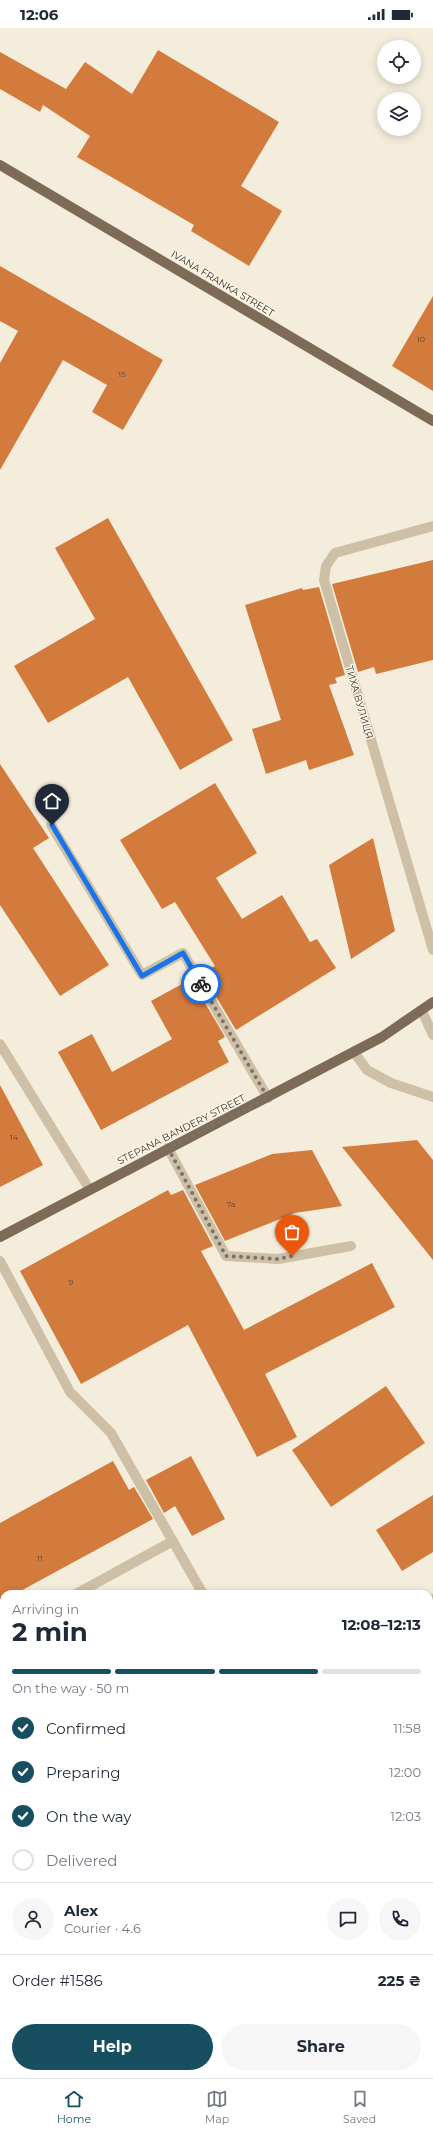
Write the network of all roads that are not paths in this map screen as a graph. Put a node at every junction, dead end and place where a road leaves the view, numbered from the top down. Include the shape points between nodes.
1 (0, 165) edge
2 (433, 421) edge
3 (433, 526) edge
4 (52, 825) dead end
5 (433, 950) edge
6 (433, 1002) edge
7 (422, 1011) junction
8 (433, 1035) edge
9 (0, 1044) edge
10 (354, 1052) junction
11 (433, 1097) edge
12 (268, 1098) junction
13 (168, 1148) junction
14 (90, 1190) junction
15 (0, 1237) edge
16 (351, 1246) dead end
17 (0, 1261) edge
18 (173, 1541) junction
19 (83, 1590) edge
20 (201, 1590) edge

1 - 2 main road, IVANA FRANKA STREET
3 - 5 street, ТИХА ВУЛИЦЯ via 335,553 326,566 324,580
4 - 12 street via 142,976 183,953
6 - 7 main road, STEPANA BANDERY STREET
7 - 8 street
7 - 10 main road, STEPANA BANDERY STREET
9 - 14 street
10 - 11 street via 367,1070 391,1084
10 - 12 main road, STEPANA BANDERY STREET
12 - 13 main road, STEPANA BANDERY STREET
13 - 14 main road, STEPANA BANDERY STREET
13 - 16 street via 226,1256 278,1259
14 - 15 main road, STEPANA BANDERY STREET
17 - 18 street via 70,1392 112,1433
18 - 19 street
18 - 20 street

